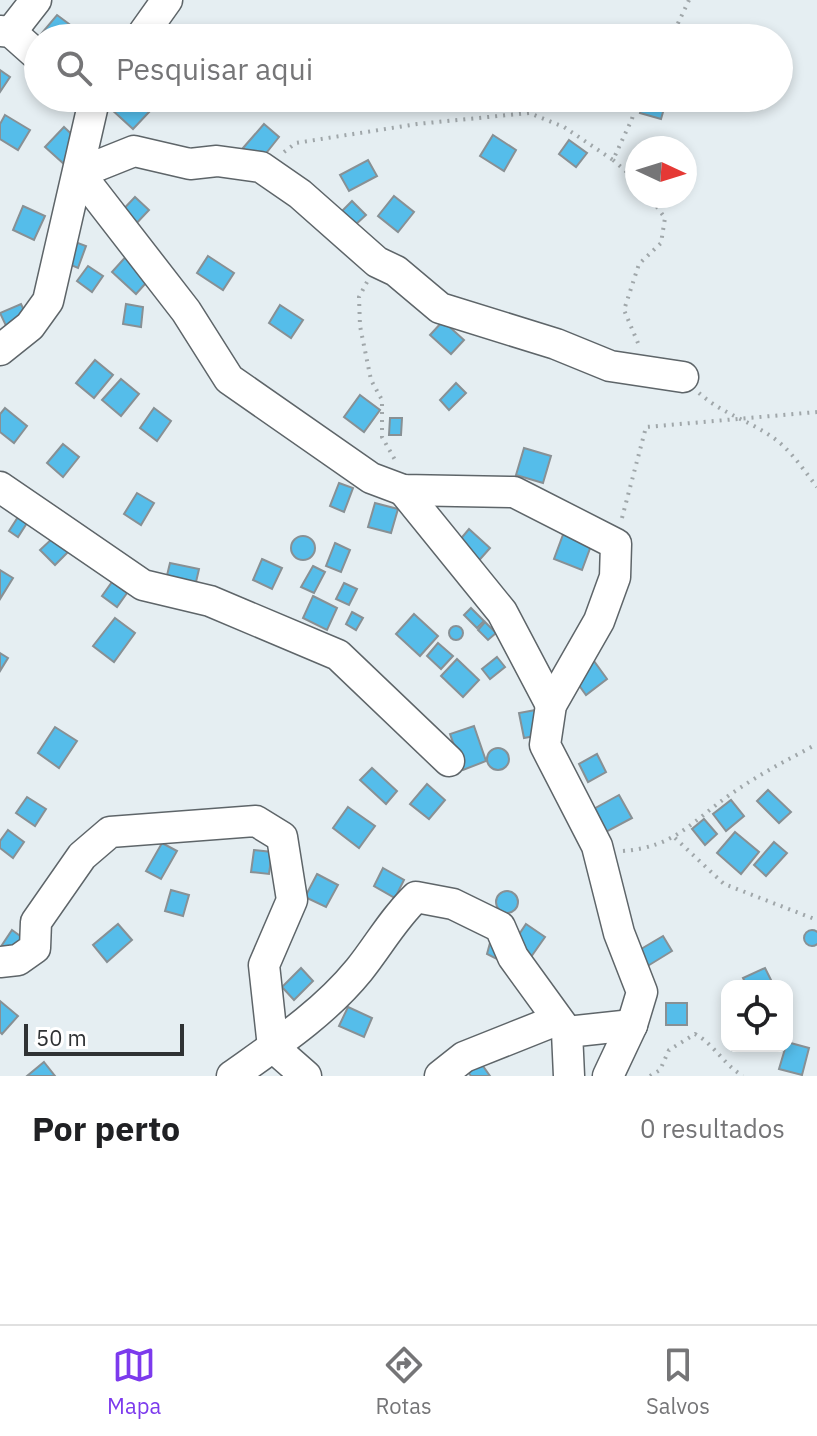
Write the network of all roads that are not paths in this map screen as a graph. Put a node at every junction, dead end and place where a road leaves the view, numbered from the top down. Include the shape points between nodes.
1 (36, 0) edge
2 (167, 0) edge
3 (150, 24) edge
4 (6, 32) edge
5 (24, 46) edge
6 (90, 112) edge
7 (79, 173) junction
8 (0, 350) edge
9 (683, 377) road end
10 (0, 487) edge
11 (403, 490) junction
12 (551, 705) junction
13 (449, 761) dead end
14 (0, 962) edge
15 (632, 1025) junction
16 (273, 1047) junction
17 (232, 1076) edge
18 (306, 1076) edge
19 (440, 1076) edge
20 (569, 1076) edge
21 (608, 1076) edge

1 - 4 street
2 - 3 street
4 - 5 street
6 - 7 street
7 - 8 street via 48,301 30,326
7 - 9 street via 134,151 190,164 217,161 261,167 440,308 610,366
7 - 11 street via 186,311 229,379 371,478
10 - 13 street via 143,585 210,601 338,655
11 - 12 street via 502,612
11 - 12 street via 514,492 616,544 615,577 599,621
12 - 15 street via 545,745 597,846 619,933 642,992
14 - 16 street via 18,960 35,948 36,922 82,856 110,832 256,821 282,837 292,900 264,965
15 - 20 street via 567,1032
15 - 21 street
16 - 17 street
16 - 18 street
16 - 19 street via 309,1021 358,971 416,897 453,904 500,927 513,957 560,1023 464,1057

